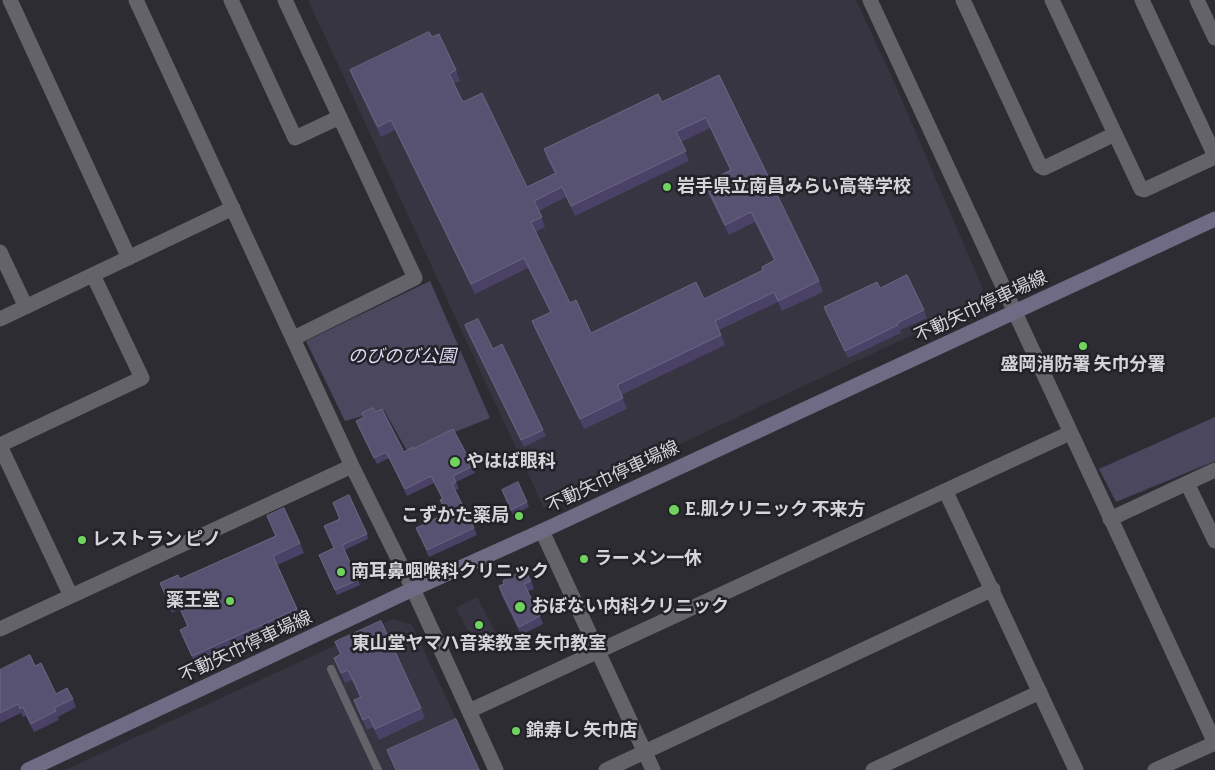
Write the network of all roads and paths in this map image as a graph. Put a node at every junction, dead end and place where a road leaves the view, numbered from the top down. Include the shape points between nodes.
1 (10, 0) edge
2 (136, 0) edge
3 (231, 0) edge
4 (285, 0) edge
5 (870, 0) edge
6 (962, 0) edge
7 (1052, 0) edge
8 (1142, 0) edge
9 (1197, 0) edge
10 (1215, 38) edge
11 (340, 117) junction
12 (1115, 134) junction
13 (1215, 156) edge
14 (233, 208) junction
15 (1215, 219) edge
16 (0, 252) edge
17 (129, 258) junction
18 (93, 275) junction
19 (26, 307) junction
20 (1015, 312) junction
21 (0, 319) edge
22 (294, 338) junction
23 (1070, 433) junction
24 (0, 446) edge
25 (352, 466) junction
26 (1215, 470) edge
27 (1187, 483) junction
28 (946, 492) junction
29 (1110, 519) junction
30 (542, 531) junction
31 (1215, 541) edge
32 (413, 589) junction
33 (992, 589) junction
34 (71, 596) junction
35 (0, 630) edge
36 (598, 652) junction
37 (331, 669) dead end
38 (1040, 692) junction
39 (469, 711) junction
40 (1215, 743) edge
41 (645, 752) junction
42 (28, 770) edge
43 (378, 770) edge
44 (496, 770) edge
45 (606, 770) edge
46 (653, 770) edge
47 (873, 770) edge
48 (1076, 770) edge
49 (1155, 770) edge

1 - 17 street
2 - 14 street
3 - 11 street via 295,138
4 - 11 street
5 - 20 street
6 - 12 street via 1040,166 1044,168
7 - 12 street
8 - 13 street
9 - 10 street
11 - 22 street via 415,278
12 - 13 street via 1144,190
14 - 17 street
14 - 22 street
15 - 20 main road, 不動矢巾停車場線
16 - 19 street
17 - 18 street
18 - 19 street
18 - 24 street via 142,378
19 - 21 street
20 - 23 street
20 - 30 main road, 不動矢巾停車場線
22 - 25 street
23 - 28 street
23 - 29 street
24 - 34 street
25 - 32 street
25 - 34 street
26 - 27 street
27 - 29 street
27 - 31 street
28 - 33 street
28 - 36 street
29 - 40 street
30 - 32 main road, 不動矢巾停車場線
30 - 36 street
32 - 39 street
32 - 42 main road, 不動矢巾停車場線
33 - 38 street
33 - 41 street
34 - 35 street
36 - 39 street
36 - 41 street
37 - 43 lane
38 - 47 street
38 - 48 street
39 - 44 street
40 - 49 street
41 - 45 street
41 - 46 street

